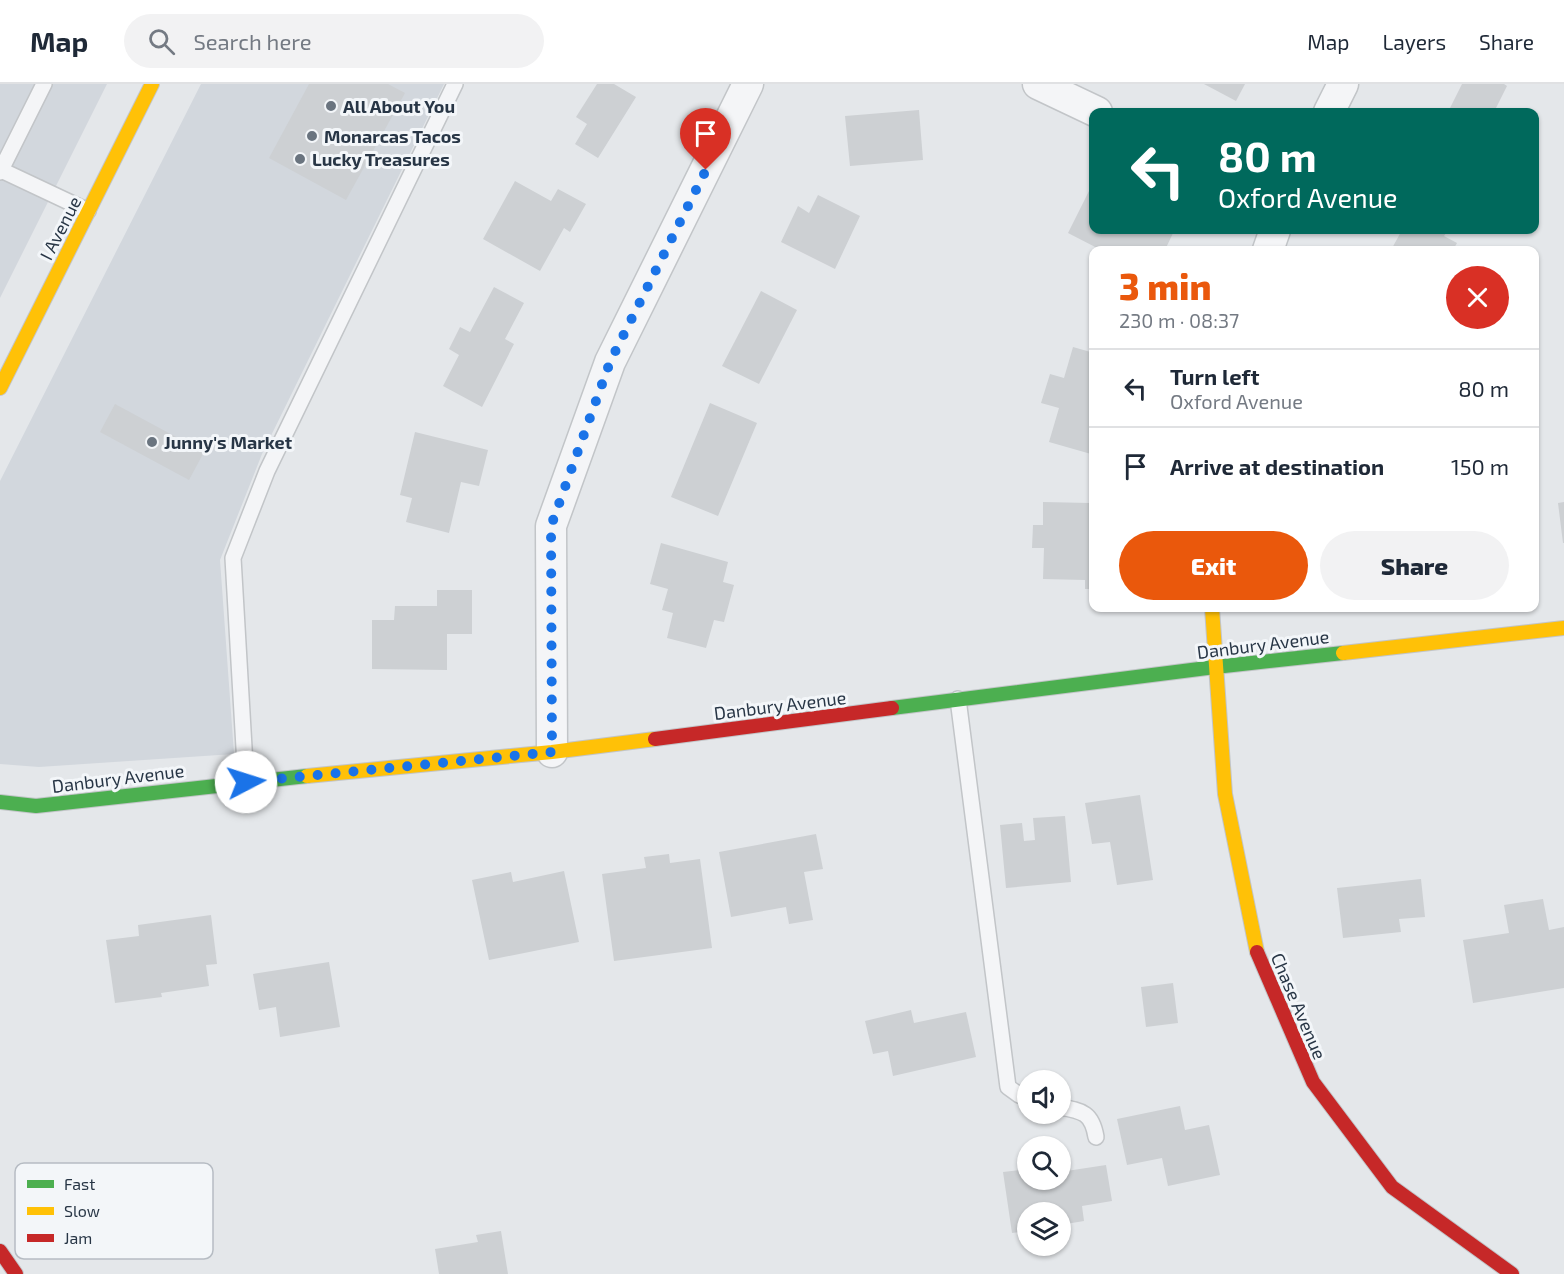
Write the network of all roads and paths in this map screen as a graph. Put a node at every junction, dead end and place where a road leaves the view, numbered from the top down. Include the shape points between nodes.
1 (44, 84) edge
2 (152, 84) edge
3 (455, 84) edge
4 (748, 84) edge
5 (1038, 84) edge
6 (1343, 84) edge
7 (1089, 108) edge
8 (1331, 108) edge
9 (0, 171) edge
10 (88, 211) junction
11 (0, 388) edge
12 (1212, 612) edge
13 (1564, 628) edge
14 (1215, 667) junction
15 (958, 699) junction
16 (552, 752) junction
17 (246, 782) junction
18 (0, 802) edge
19 (1017, 1094) edge
20 (1071, 1109) edge
21 (1096, 1137) dead end
22 (0, 1251) edge
23 (16, 1274) edge
24 (1512, 1274) edge

1 - 9 lane
2 - 10 street, I Avenue
3 - 17 lane via 267,471 237,545 234,558
4 - 16 street via 610,362 551,526
5 - 7 street
6 - 8 street
9 - 10 lane
10 - 11 street, I Avenue
12 - 14 street, Chase Avenue
13 - 14 street, Danbury Avenue
14 - 15 street, Danbury Avenue
14 - 24 street, Chase Avenue via 1225,794 1257,953 1313,1082 1392,1187
15 - 16 street, Danbury Avenue
15 - 19 lane via 1008,1087
16 - 17 street, Danbury Avenue
17 - 18 street, Danbury Avenue via 36,806
20 - 21 lane via 1093,1122
22 - 23 street

